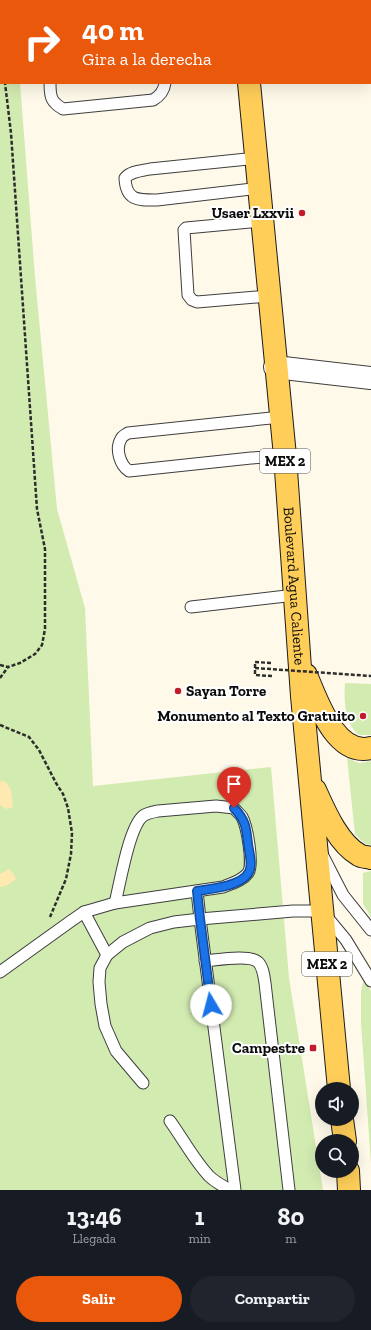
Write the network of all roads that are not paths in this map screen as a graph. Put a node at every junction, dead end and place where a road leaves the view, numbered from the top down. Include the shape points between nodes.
1 (50, 84) edge
2 (165, 84) edge
3 (249, 84) edge
4 (257, 158) junction
5 (260, 188) junction
6 (262, 222) junction
7 (269, 296) junction
8 (275, 368) junction
9 (371, 378) edge
10 (281, 417) junction
11 (284, 456) junction
12 (295, 595) junction
13 (191, 607) dead end
14 (299, 660) junction
15 (371, 748) edge
16 (309, 777) junction
17 (315, 839) junction
18 (371, 858) edge
19 (197, 891) junction
20 (115, 903) junction
21 (322, 911) junction
22 (84, 912) junction
23 (200, 919) junction
24 (371, 930) edge
25 (107, 955) junction
26 (205, 961) junction
27 (0, 972) edge
28 (371, 981) edge
29 (338, 1082) edge
30 (144, 1083) dead end
31 (170, 1121) dead end
32 (348, 1178) edge
33 (230, 1190) edge
34 (235, 1190) edge
35 (289, 1190) edge
36 (349, 1190) edge

1 - 2 lane via 50,96 55,105 63,109 153,100 160,96
3 - 4 main road, Boulevard Agua Caliente / MEX 2
4 - 5 main road, Boulevard Agua Caliente / MEX 2
4 - 5 lane via 150,169 129,174 126,186 134,199 140,200
5 - 6 main road, Boulevard Agua Caliente / MEX 2
6 - 7 main road, Boulevard Agua Caliente / MEX 2
6 - 7 lane via 186,228 184,230 188,295 197,302
7 - 8 main road, Boulevard Agua Caliente / MEX 2
8 - 9 street
8 - 10 main road, Boulevard Agua Caliente / MEX 2
10 - 11 main road, Boulevard Agua Caliente / MEX 2
10 - 11 lane via 128,433 121,437 119,443 120,460 129,471
11 - 12 main road, Boulevard Agua Caliente / MEX 2
12 - 13 lane
12 - 14 main road, Boulevard Agua Caliente / MEX 2
14 - 15 main road via 323,714 336,735 354,747
14 - 16 main road, Boulevard Agua Caliente / MEX 2
16 - 17 main road, Boulevard Agua Caliente / MEX 2
16 - 18 main road via 326,814 345,844 360,856
17 - 21 main road, Boulevard Agua Caliente / MEX 2
17 - 24 lane via 343,896
19 - 20 lane
19 - 20 lane via 240,881 249,872 251,861 246,828 234,808 216,806 171,809 150,812 144,816 139,820 130,840
19 - 23 lane
20 - 22 lane
21 - 23 lane
21 - 28 lane via 346,940
21 - 29 main road, Boulevard Agua Caliente / MEX 2
22 - 25 lane
22 - 27 lane
23 - 25 lane via 150,928 123,942
23 - 26 lane
25 - 30 lane via 100,968 99,982 105,1026 116,1050
26 - 34 lane
26 - 35 lane via 251,958 262,968
31 - 33 lane via 209,1176
32 - 36 main road

